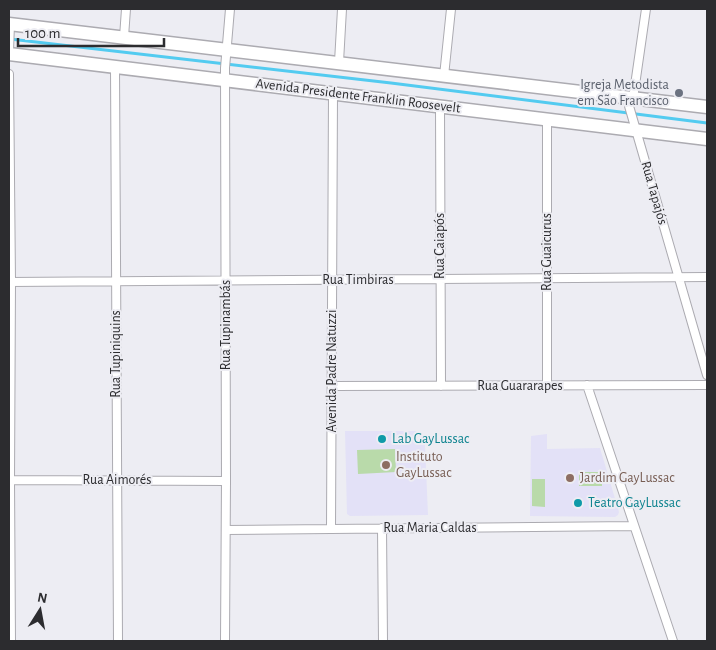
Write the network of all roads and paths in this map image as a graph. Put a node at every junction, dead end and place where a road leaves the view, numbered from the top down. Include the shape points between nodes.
1 (126, 9) edge
2 (230, 9) edge
3 (342, 9) edge
4 (451, 9) edge
5 (646, 9) edge
6 (10, 27) edge
7 (124, 38) junction
8 (9, 44) edge
9 (9, 53) edge
10 (226, 53) junction
11 (338, 62) junction
12 (115, 67) junction
13 (9, 74) edge
14 (225, 74) junction
15 (444, 76) junction
16 (333, 94) junction
17 (631, 102) junction
18 (440, 106) junction
19 (707, 107) edge
20 (547, 119) junction
21 (634, 125) junction
22 (707, 139) edge
23 (679, 277) junction
24 (707, 277) edge
25 (547, 278) junction
26 (440, 279) junction
27 (332, 280) junction
28 (116, 281) junction
29 (226, 281) junction
30 (10, 282) edge
31 (707, 375) edge
32 (587, 385) junction
33 (707, 385) edge
34 (332, 386) junction
35 (441, 386) junction
36 (547, 386) junction
37 (9, 480) edge
38 (117, 480) junction
39 (226, 480) junction
40 (634, 526) junction
41 (382, 528) junction
42 (331, 529) junction
43 (226, 530) junction
44 (11, 641) edge
45 (118, 641) edge
46 (225, 641) edge
47 (383, 641) edge
48 (673, 641) edge

1 - 7 street
2 - 10 street, Rua Tupinambás
3 - 11 street
4 - 15 street
5 - 17 street, Rua Tapajós
6 - 7 main road
6 - 8 street
7 - 10 main road
8 - 9 street
9 - 12 main road, Avenida Presidente Franklin Roosevelt
10 - 11 main road
10 - 14 street, Rua Tupinambás
11 - 15 main road
12 - 14 main road, Avenida Presidente Franklin Roosevelt
12 - 28 street, Rua Tupiniquins
13 - 30 street
14 - 16 main road, Avenida Presidente Franklin Roosevelt
14 - 29 street, Rua Tupinambás
15 - 17 main road
16 - 18 main road, Avenida Presidente Franklin Roosevelt
16 - 27 street, Avenida Padre Natuzzi
17 - 19 main road
17 - 21 street, Rua Tapajós
18 - 20 main road, Avenida Presidente Franklin Roosevelt
18 - 26 street, Rua Caiapós
20 - 21 main road, Avenida Presidente Franklin Roosevelt
20 - 25 street, Rua Guaicurus
21 - 22 main road, Avenida Presidente Franklin Roosevelt
21 - 23 street, Rua Tapajós
23 - 24 street, Rua Timbiras
23 - 25 street, Rua Timbiras
23 - 31 street, Rua Tapajós
25 - 26 street, Rua Timbiras
25 - 36 street, Rua Guaicurus
26 - 27 street, Rua Timbiras
26 - 35 street, Rua Caiapós
27 - 29 street, Rua Timbiras
27 - 34 street, Avenida Padre Natuzzi
28 - 29 street, Rua Timbiras
28 - 30 street, Rua Timbiras
28 - 38 street, Rua Tupiniquins
29 - 39 street, Rua Tupinambás
30 - 37 street
32 - 33 street, Rua Guararapes
32 - 36 street, Rua Guararapes
32 - 40 street
34 - 35 street, Rua Guararapes
34 - 42 street, Avenida Padre Natuzzi
35 - 36 street, Rua Guararapes
37 - 38 street, Rua Aimorés
37 - 44 street
38 - 39 street, Rua Aimorés
38 - 45 street, Rua Tupiniquins
39 - 43 street, Rua Tupinambás
40 - 41 street, Rua Maria Caldas
40 - 48 street
41 - 42 street, Rua Maria Caldas
41 - 47 street
42 - 43 street, Rua Maria Caldas
43 - 46 street, Rua Tupinambás

